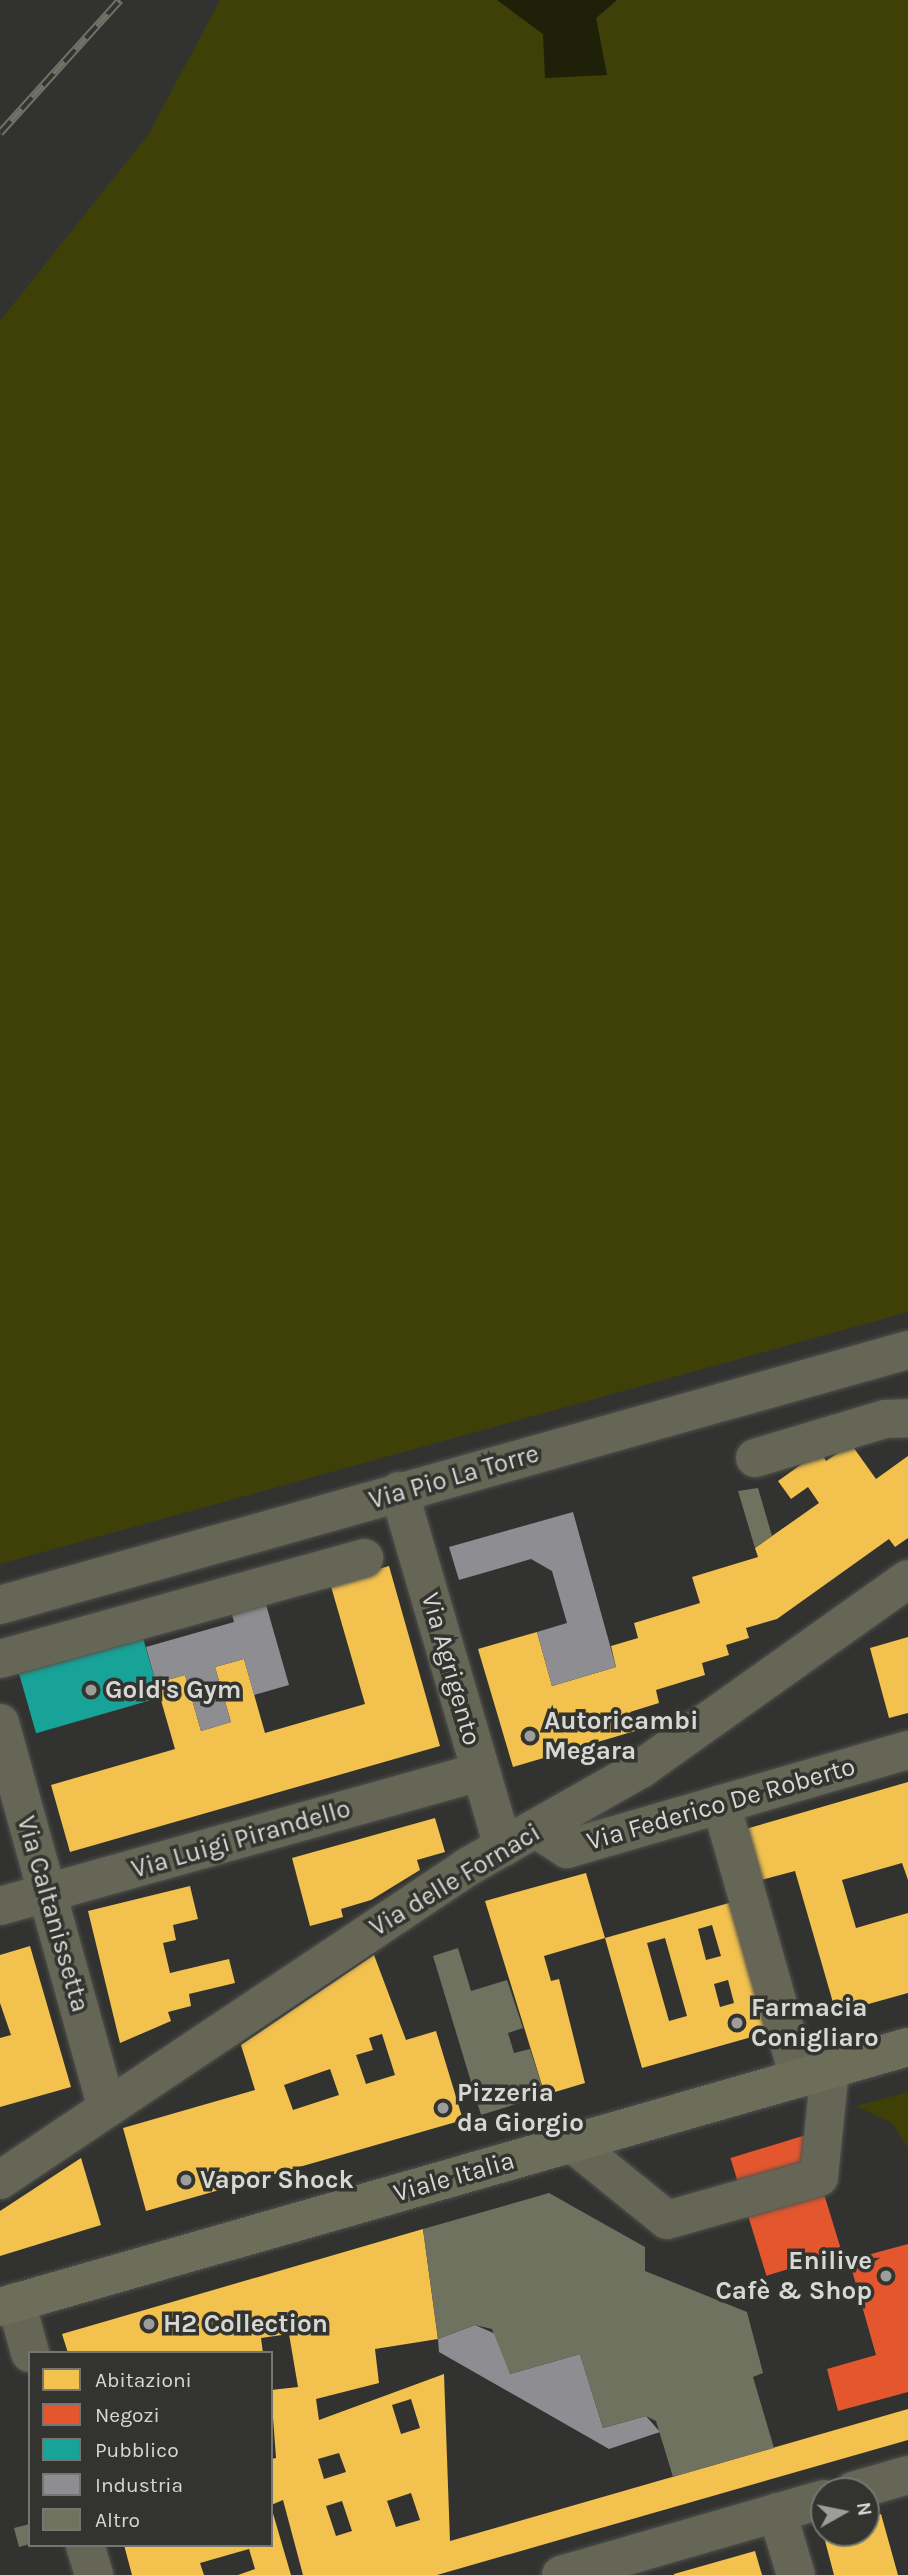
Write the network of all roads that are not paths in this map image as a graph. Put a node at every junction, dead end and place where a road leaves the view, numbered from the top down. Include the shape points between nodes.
1 (908, 1350) edge
2 (908, 1418) edge
3 (755, 1458) dead end
4 (400, 1492) junction
5 (364, 1558) dead end
6 (908, 1579) edge
7 (0, 1605) edge
8 (0, 1659) edge
9 (0, 1723) edge
10 (908, 1750) edge
11 (481, 1772) junction
12 (721, 1804) junction
13 (538, 1830) junction
14 (503, 1847) junction
15 (47, 1893) junction
16 (0, 1906) edge
17 (908, 2047) edge
18 (815, 2074) junction
19 (106, 2105) junction
20 (572, 2143) junction
21 (0, 2180) edge
22 (8, 2305) edge
23 (29, 2351) edge
24 (28, 2354) edge
25 (0, 2362) edge
26 (908, 2475) edge
27 (880, 2483) edge
28 (810, 2503) edge
29 (777, 2512) junction
30 (86, 2547) edge
31 (93, 2575) edge
32 (561, 2575) edge
33 (796, 2575) edge

1 - 4 street, Via Pio La Torre
2 - 3 street via 885,1419
4 - 7 street, Via Pio La Torre
4 - 11 street, Via Agrigento
5 - 8 street
6 - 13 street, Via delle Fornaci via 642,1768
9 - 15 street, Via Caltanissetta
10 - 12 street, Via Federico De Roberto
11 - 14 street, Via Agrigento
11 - 15 street, Via Luigi Pirandello
12 - 13 street, Via Federico De Roberto via 567,1849
12 - 18 street
13 - 14 street, Via delle Fornaci
14 - 19 street, Via delle Fornaci
15 - 16 street, Via Luigi Pirandello
15 - 19 street, Via Caltanissetta
17 - 18 main road, Viale Italia
18 - 20 main road, Viale Italia
18 - 20 street via 819,2177 667,2220
19 - 21 street, Via delle Fornaci
20 - 22 main road, Viale Italia
22 - 23 street
24 - 25 street
26 - 27 street
28 - 29 street
29 - 32 street
29 - 33 street
30 - 31 street

